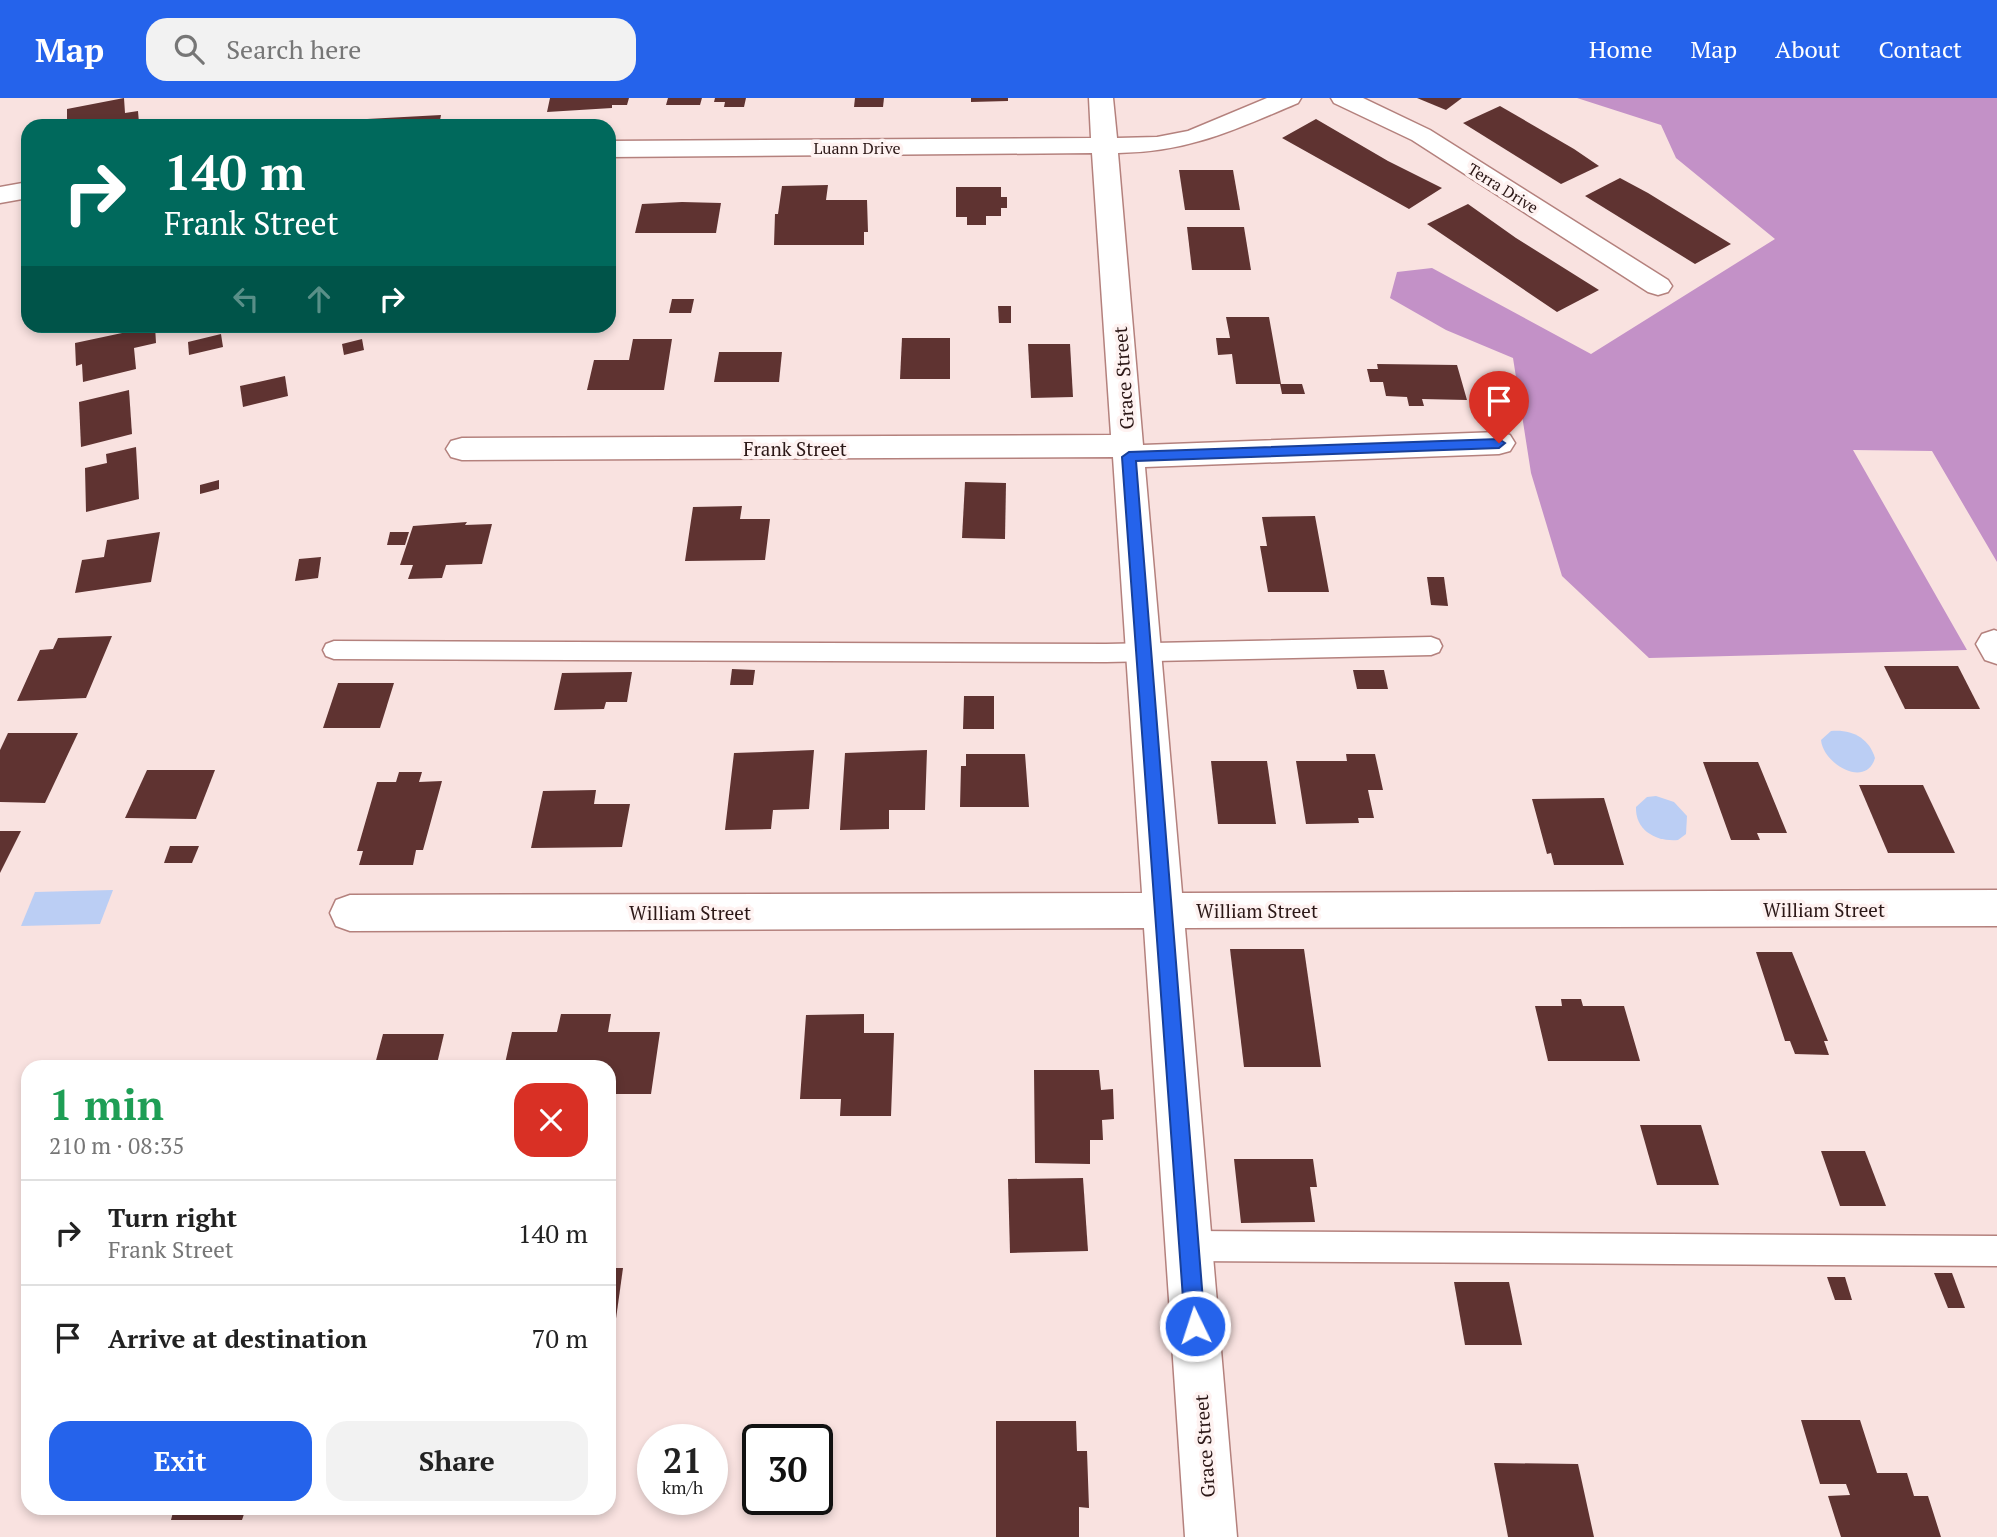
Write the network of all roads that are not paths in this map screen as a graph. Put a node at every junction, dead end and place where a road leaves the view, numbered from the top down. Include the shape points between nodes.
1 (1101, 98) edge
2 (1289, 98) edge
3 (1343, 98) edge
4 (1105, 146) junction
5 (616, 149) edge
6 (21, 191) edge
7 (0, 195) edge
8 (1658, 286) dead end
9 (1499, 443) dead end
10 (462, 449) dead end
11 (1128, 452) junction
12 (1431, 646) dead end
13 (334, 650) dead end
14 (1144, 651) junction
15 (1997, 908) edge
16 (1164, 911) junction
17 (350, 913) dead end
18 (1189, 1246) junction
19 (1997, 1251) edge
20 (1211, 1537) edge

1 - 4 street, Grace Street
2 - 4 street via 1195,137 1157,145
3 - 8 street, Terra Drive via 1421,135
4 - 5 street, Luann Drive
4 - 11 street, Grace Street
6 - 7 street
9 - 11 street, Frank Street
10 - 11 street, Frank Street
11 - 14 street, Grace Street
12 - 14 lane
13 - 14 lane
14 - 16 street, Grace Street
15 - 16 street, William Street
16 - 17 street, William Street
16 - 18 street, Grace Street
18 - 19 lane
18 - 20 street, Grace Street

